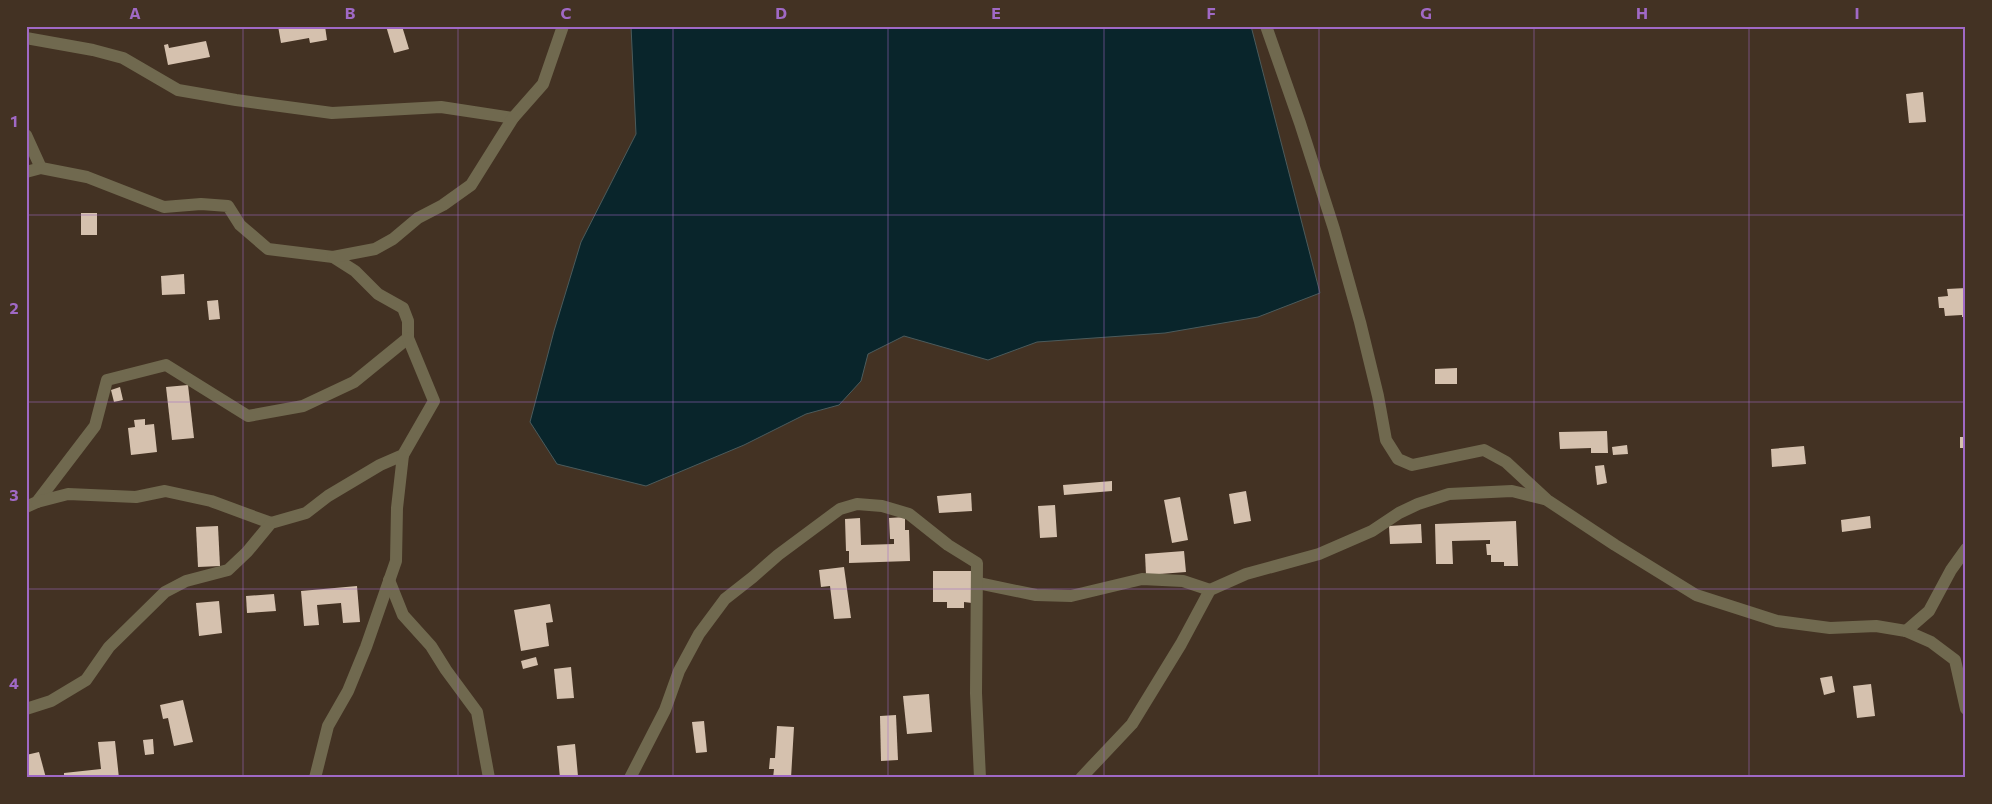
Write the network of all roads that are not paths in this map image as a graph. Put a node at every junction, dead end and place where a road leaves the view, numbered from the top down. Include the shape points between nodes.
1 (563, 26) edge
2 (1266, 26) edge
3 (26, 38) edge
4 (513, 118) junction
5 (26, 135) edge
6 (41, 168) junction
7 (26, 172) edge
8 (333, 258) junction
9 (408, 338) junction
10 (403, 455) junction
11 (1547, 500) junction
12 (32, 504) edge
13 (271, 523) junction
14 (1966, 549) edge
15 (389, 580) junction
16 (978, 583) junction
17 (1210, 590) junction
18 (1906, 631) junction
19 (26, 709) edge
20 (1966, 709) edge
21 (315, 778) edge
22 (489, 778) edge
23 (630, 778) edge
24 (980, 778) edge
25 (1081, 778) edge

1 - 4 street via 543,84
2 - 11 street via 1334,229 1365,341 1386,440 1398,460 1412,465 1484,450 1506,462
3 - 4 street via 123,58 178,90 236,100 332,113 441,107
4 - 8 street via 470,185 375,249
5 - 6 street
6 - 7 street
6 - 8 street via 87,177 164,207 228,206 240,224 268,249
8 - 9 street via 354,271 378,294 402,308 408,321
9 - 10 street via 434,401
9 - 12 street via 354,382 303,406 248,416 166,365 107,380 95,426
10 - 13 street via 328,496 306,513
10 - 15 street via 396,561
11 - 17 street via 1512,491 1449,494 1418,504 1372,532 1319,554 1246,574
11 - 18 street via 1696,595 1777,621 1830,628 1876,626
12 - 13 street via 68,494 136,498 165,491 211,501
13 - 19 street via 228,570 186,581 166,592 110,647 86,680 51,701
14 - 18 street via 1929,611
15 - 21 street via 348,691 328,726
15 - 22 street via 403,615 432,646 477,712
16 - 17 street via 1036,595 1071,596 1142,580 1183,581
16 - 23 street via 977,563 909,514 874,505 857,504 840,509 725,599 699,634 679,671 665,710
16 - 24 street via 976,693
17 - 25 street via 1132,724
18 - 20 street via 1931,642 1955,660

